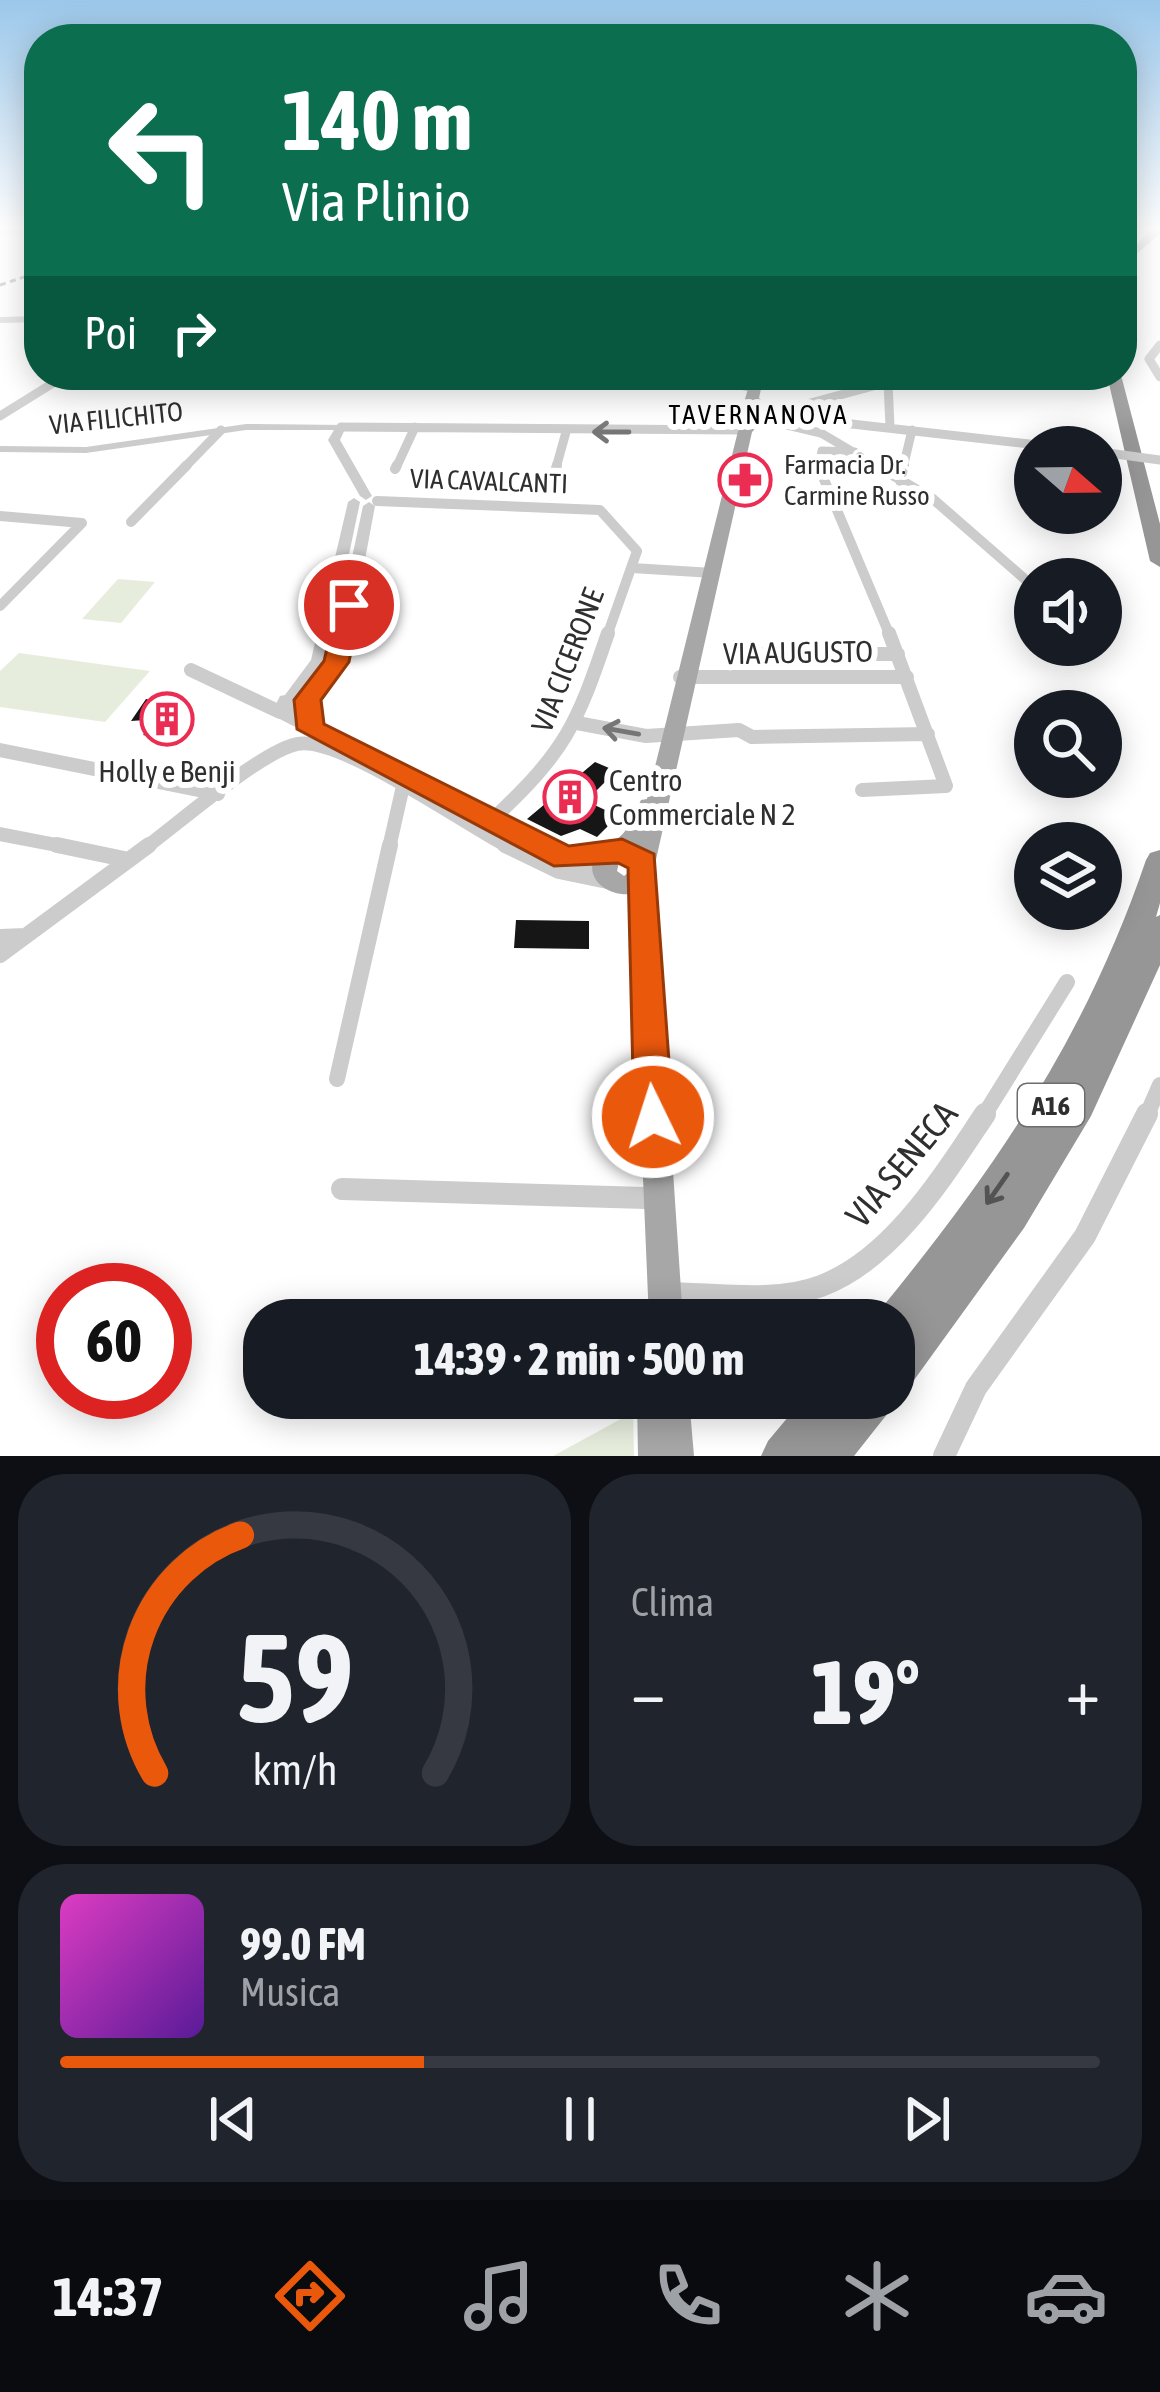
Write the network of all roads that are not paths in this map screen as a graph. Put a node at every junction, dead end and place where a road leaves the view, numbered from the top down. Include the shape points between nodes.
1 (1160, 345) edge
2 (1160, 377) edge
3 (42, 390) edge
4 (754, 390) edge
5 (860, 390) edge
6 (888, 390) edge
7 (1118, 390) edge
8 (1128, 390) edge
9 (0, 416) edge
10 (755, 418) junction
11 (301, 426) junction
12 (415, 427) junction
13 (890, 427) junction
14 (341, 428) junction
15 (221, 430) junction
16 (912, 430) junction
17 (566, 432) junction
18 (1014, 442) edge
19 (0, 448) edge
20 (855, 452) junction
21 (1122, 455) edge
22 (1160, 460) edge
23 (395, 469) dead end
24 (554, 475) dead end
25 (900, 481) junction
26 (364, 501) junction
27 (600, 510) joint
28 (1160, 512) edge
29 (0, 516) edge
30 (131, 522) dead end
31 (1160, 561) edge
32 (632, 568) junction
33 (1014, 570) edge
34 (709, 573) junction
35 (0, 606) edge
36 (734, 653) dead end
37 (898, 654) junction
38 (191, 670) dead end
39 (684, 677) junction
40 (907, 677) junction
41 (297, 712) junction
42 (577, 724) junction
43 (928, 734) junction
44 (671, 735) junction
45 (0, 750) edge
46 (403, 786) junction
47 (862, 790) dead end
48 (218, 794) junction
49 (493, 819) junction
50 (0, 835) edge
51 (129, 860) junction
52 (1160, 860) edge
53 (568, 866) junction
54 (620, 868) junction
55 (1160, 927) edge
56 (26, 936) junction
57 (0, 937) edge
58 (0, 955) edge
59 (1067, 982) dead end
60 (337, 1078) dead end
61 (1160, 1085) edge
62 (342, 1190) dead end
63 (646, 1198) junction
64 (657, 1299) edge
65 (657, 1299) edge
66 (722, 1299) edge
67 (913, 1299) edge
68 (915, 1345) edge
69 (656, 1419) edge
70 (672, 1419) edge
71 (814, 1419) edge
72 (856, 1419) edge
73 (658, 1456) edge
74 (675, 1456) edge
75 (783, 1456) edge
76 (826, 1456) edge
77 (944, 1456) edge

1 - 2 street via 1149,359
3 - 9 street
4 - 10 main road
5 - 10 street
6 - 13 street
7 - 31 highway
8 - 28 highway
10 - 13 street
10 -> 17 street, VIA FILICHITO
10 - 20 street via 821,434
10 - 34 main road
11 - 14 street, VIA FILICHITO
11 - 15 street, VIA FILICHITO
11 - 26 street via 325,439
12 - 14 street, VIA FILICHITO
12 - 17 street, VIA FILICHITO
12 - 23 street
13 - 16 street
14 - 26 street via 334,440
15 - 19 street, VIA FILICHITO via 86,450
15 - 30 street
16 - 18 street
16 - 25 street
17 - 24 street
20 - 25 street
20 - 37 street via 822,452 816,461
21 - 22 street, bridge
25 - 33 street
26 - 27 street, VIA CAVALCANTI
26 - 41 street via 340,651
27 - 32 street, VIA CICERONE via 635,545
29 - 35 street via 82,523
32 - 34 street
32 - 42 street, VIA CICERONE
34 - 39 main road
36 - 37 street
37 - 40 street
38 - 41 street
39 - 40 street, VIA AUGUSTO
39 - 44 main road
40 - 43 street
41 - 49 street
44 -> 42 street
42 - 49 street, VIA CICERONE via 549,766
43 - 44 street
43 - 47 street via 946,786
44 - 54 main road
45 - 48 street
46 - 48 street via 305,742 284,747
46 - 53 street
46 - 60 street
48 - 51 street
49 - 53 street
50 - 51 street
51 - 56 street
52 -> 67 highway, A16 via 1075,1065 1000,1186
53 - 54 street
54 - 63 main road via 632,899
54 - 64 main road
55 - 68 highway, A16 via 1124,1020 1061,1138
56 - 57 street
56 - 58 street
59 - 66 street, VIA SENECA via 989,1109 882,1246 818,1287
61 - 77 street via 1106,1198 962,1414
62 - 63 street
63 - 65 main road
69 - 73 main road
70 - 74 main road
71 - 75 highway
72 - 76 highway

